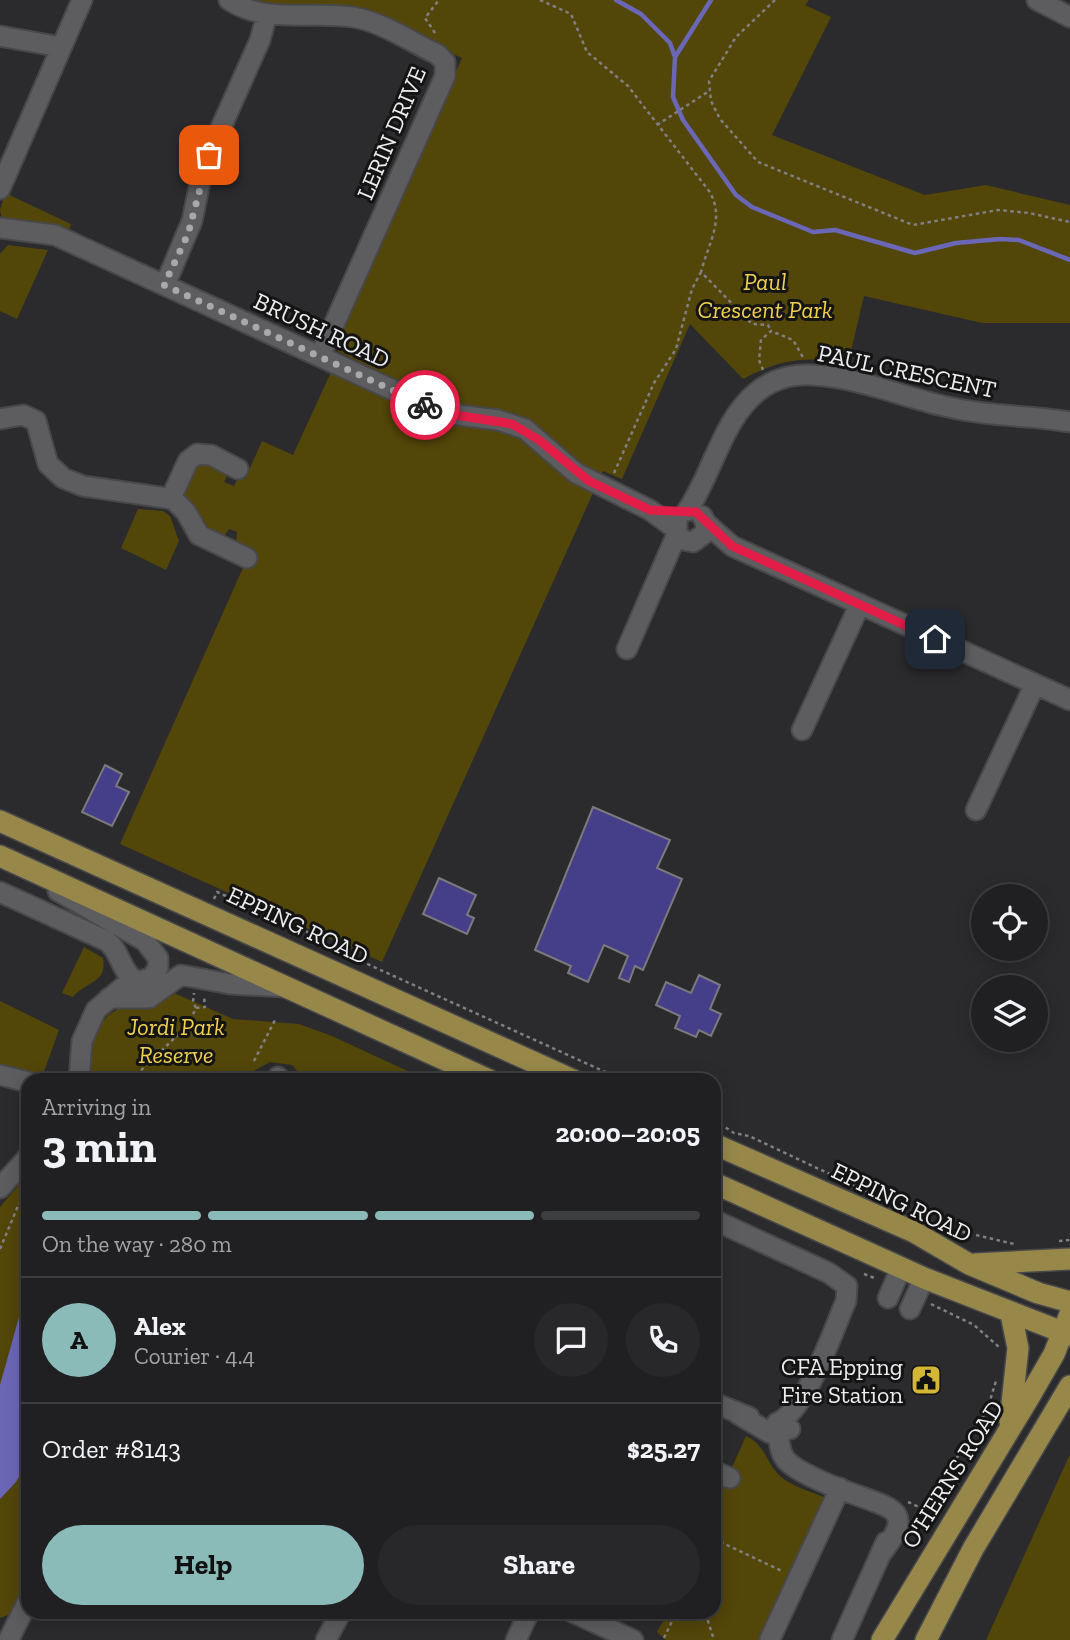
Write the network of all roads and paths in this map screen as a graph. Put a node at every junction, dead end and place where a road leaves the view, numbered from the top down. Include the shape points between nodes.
1 (82, 0) edge
2 (229, 0) edge
3 (439, 0) edge
4 (540, 0) edge
5 (775, 0) edge
6 (1037, 0) edge
7 (267, 13) junction
8 (1070, 17) edge
9 (0, 36) edge
10 (61, 47) junction
11 (439, 55) junction
12 (709, 91) junction
13 (657, 125) junction
14 (0, 189) edge
15 (1070, 222) edge
16 (0, 228) edge
17 (701, 272) junction
18 (164, 285) junction
19 (771, 331) junction
20 (320, 356) junction
21 (763, 370) dead end
22 (811, 374) junction
23 (0, 419) edge
24 (1070, 422) edge
25 (238, 469) dead end
26 (612, 477) dead end
27 (171, 498) junction
28 (690, 526) junction
29 (247, 558) dead end
30 (860, 604) junction
31 (627, 649) dead end
32 (1035, 684) junction
33 (1070, 700) edge
34 (802, 730) dead end
35 (976, 810) dead end
36 (0, 821) edge
37 (0, 857) edge
38 (0, 892) edge
39 (208, 913) junction
40 (118, 959) junction
41 (139, 983) junction
42 (286, 987) junction
43 (109, 998) junction
44 (196, 1008) junction
45 (275, 1020) dead end
46 (80, 1056) junction
47 (254, 1061) dead end
48 (70, 1073) edge
49 (79, 1073) edge
50 (138, 1073) edge
51 (474, 1073) edge
52 (558, 1073) edge
53 (608, 1073) edge
54 (721, 1125) edge
55 (721, 1147) edge
56 (21, 1165) edge
57 (721, 1187) edge
58 (0, 1188) edge
59 (21, 1202) edge
60 (721, 1223) edge
61 (1070, 1240) edge
62 (1019, 1245) dead end
63 (0, 1250) edge
64 (1059, 1252) edge
65 (969, 1264) junction
66 (864, 1274) dead end
67 (894, 1284) junction
68 (916, 1295) junction
69 (1070, 1302) edge
70 (1011, 1314) junction
71 (1068, 1328) edge
72 (1017, 1348) junction
73 (998, 1375) dead end
74 (1070, 1386) edge
75 (721, 1406) edge
76 (778, 1428) junction
77 (1009, 1431) junction
78 (840, 1488) junction
79 (905, 1501) dead end
80 (923, 1509) junction
81 (911, 1533) dead end
82 (721, 1542) edge
83 (798, 1579) junction
84 (21, 1613) edge
85 (337, 1619) edge
86 (526, 1619) edge
87 (587, 1619) edge
88 (673, 1619) edge
89 (707, 1619) edge
90 (7, 1638) edge
91 (664, 1638) dead end
92 (770, 1639) edge
93 (326, 1640) edge
94 (516, 1640) edge
95 (633, 1640) edge
96 (714, 1640) edge
97 (842, 1640) edge
98 (882, 1640) edge
99 (926, 1640) edge

1 - 10 street
2 - 7 street, LERIN DRIVE
3 - 11 path via 425,18 443,42
4 - 13 path via 571,15 587,52 628,86
5 - 12 path via 736,37 711,76
6 - 8 street
7 - 11 street, LERIN DRIVE via 354,17
7 - 18 street via 260,40 203,168 192,221
9 - 10 street
10 - 14 street
11 - 20 street, LERIN DRIVE via 445,62 445,76
12 - 13 path
12 - 15 path via 720,119 758,162 904,223 924,226 998,210
13 - 17 path via 713,198 717,222
16 - 18 street, BRUSH ROAD via 55,235
17 - 19 path via 751,324 768,325
17 - 26 path via 676,349 654,383
18 - 20 street, BRUSH ROAD
19 - 21 path via 761,340
19 - 22 path via 793,340
20 - 28 street, BRUSH ROAD via 443,413 498,420 525,429 576,474
22 - 24 street, PAUL CRESCENT via 964,411
22 - 28 street, PAUL CRESCENT via 782,378 756,393 737,415
23 - 27 street via 23,415 36,421 48,464 73,483
25 - 27 street via 197,454 188,461
27 - 29 street via 180,504 199,535
28 - 30 street, BRUSH ROAD
28 - 31 street, PAUL CRESCENT via 665,565
30 - 32 street, BRUSH ROAD
30 - 34 street
32 - 33 street, BRUSH ROAD
32 - 35 street
36 - 39 main road, EPPING ROAD
37 - 41 street via 154,949 158,968
37 - 42 main road
38 - 40 street via 107,941
39 - 52 main road, EPPING ROAD
39 - 53 path via 217,892
40 - 41 street via 129,977
40 - 43 street
41 - 43 street via 123,987
42 - 43 street via 181,975 149,998
42 - 51 main road
43 - 46 street via 87,1024
44 - 44 path via 203,1008 207,1001 203,996 196,996
44 - 50 path via 188,1025
45 - 47 path
46 - 48 street
46 - 49 street
54 - 62 path via 944,1228
55 - 65 main road, EPPING ROAD via 914,1232
56 - 58 street
57 - 67 main road
59 - 63 path
60 - 76 street via 830,1273 847,1286 846,1301 796,1422 790,1429
61 - 64 path
64 - 65 main road
65 - 69 main road, EPPING ROAD
66 - 67 path
67 - 68 main road
68 - 70 main road
68 - 72 path via 974,1325 998,1346
70 - 71 main road via 1039,1325
70 - 72 main road
71 - 77 main road, O'HERNS ROAD
72 - 77 main road
73 - 80 path via 986,1409
74 - 99 main road via 973,1549
75 - 76 street via 760,1430
76 - 78 street via 789,1463
77 - 98 main road, O'HERNS ROAD
78 - 83 street
78 - 97 street via 859,1496 887,1519 889,1533
79 - 80 path
80 - 81 path
82 - 83 path
83 - 92 street
84 - 90 street
85 - 93 street
86 - 94 street
87 - 95 street
88 - 91 path
89 - 96 path

